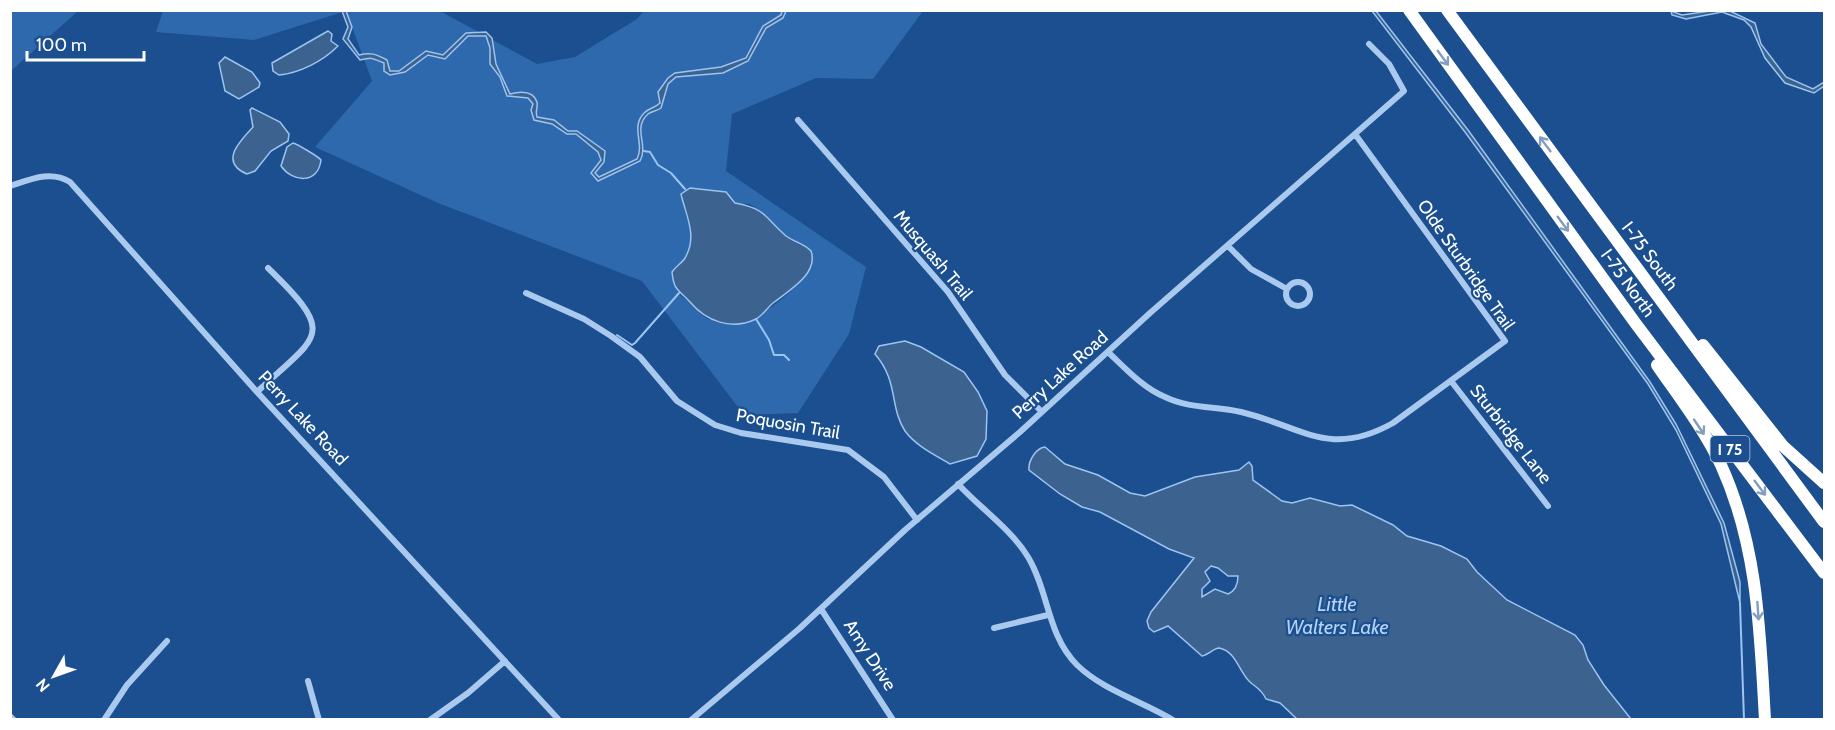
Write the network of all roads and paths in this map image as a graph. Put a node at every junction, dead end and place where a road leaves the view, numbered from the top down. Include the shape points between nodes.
1 (1409, 10) edge
2 (1447, 10) edge
3 (1369, 44) dead end
4 (798, 120) dead end
5 (1355, 134) junction
6 (10, 186) edge
7 (1228, 246) junction
8 (268, 268) dead end
9 (1644, 277) junction
10 (1287, 289) junction
11 (526, 294) dead end
12 (1636, 324) junction
13 (1107, 352) junction
14 (1451, 381) junction
15 (257, 392) junction
16 (1041, 411) junction
17 (1824, 483) edge
18 (958, 484) junction
19 (1548, 506) dead end
20 (917, 520) junction
21 (1824, 522) edge
22 (1824, 573) edge
23 (821, 609) junction
24 (1048, 615) junction
25 (994, 628) dead end
26 (167, 641) dead end
27 (505, 661) junction
28 (308, 681) dead end
29 (10, 716) edge
30 (14, 720) edge
31 (104, 720) edge
32 (319, 720) edge
33 (430, 720) edge
34 (559, 720) edge
35 (691, 720) edge
36 (893, 720) edge
37 (1173, 720) edge
38 (1765, 720) edge

1 -> 12 highway, I-75 North / I 75
9 -> 2 highway, I-75 South / I 75
3 - 5 street, Perry Lake Road via 1389,64 1404,91
4 - 16 street, Musquash Trail via 948,292 1005,375
5 - 7 street, Perry Lake Road
5 - 14 street, Olde Sturbridge Trail via 1505,341
6 - 15 street, Perry Lake Road via 41,176 58,175 70,182
7 - 10 street via 1251,269
7 - 13 street, Perry Lake Road
8 - 15 street via 295,295 314,324 313,339
9 - 17 highway via 1733,380 1783,446
9 - 21 highway, I-75 South / I 75
10 - 10 street via 1288,301 1295,306 1309,299 1309,288 1303,283 1296,282
11 - 20 street, Poquosin Trail via 584,319 611,336 640,357 677,401 715,425 741,433 848,450 884,477
12 -> 22 highway, I-75 North / I 75
12 -> 38 highway via 1638,336 1707,439 1736,504 1757,588
13 - 14 street, Olde Sturbridge Trail via 1165,398 1196,407 1251,414 1332,440 1376,433
13 - 16 street, Perry Lake Road
14 - 19 street, Sturbridge Lane
15 - 27 street, Perry Lake Road
16 - 18 street, Perry Lake Road
18 - 20 street, Perry Lake Road
18 - 24 street via 1023,550 1036,575
20 - 23 street, Perry Lake Road
23 - 35 street, Perry Lake Road
23 - 36 street, Amy Drive
24 - 25 street
24 - 37 street via 1067,653 1088,674
26 - 31 street via 141,668
27 - 33 street
27 - 34 street, Perry Lake Road
28 - 32 street
29 - 30 street

